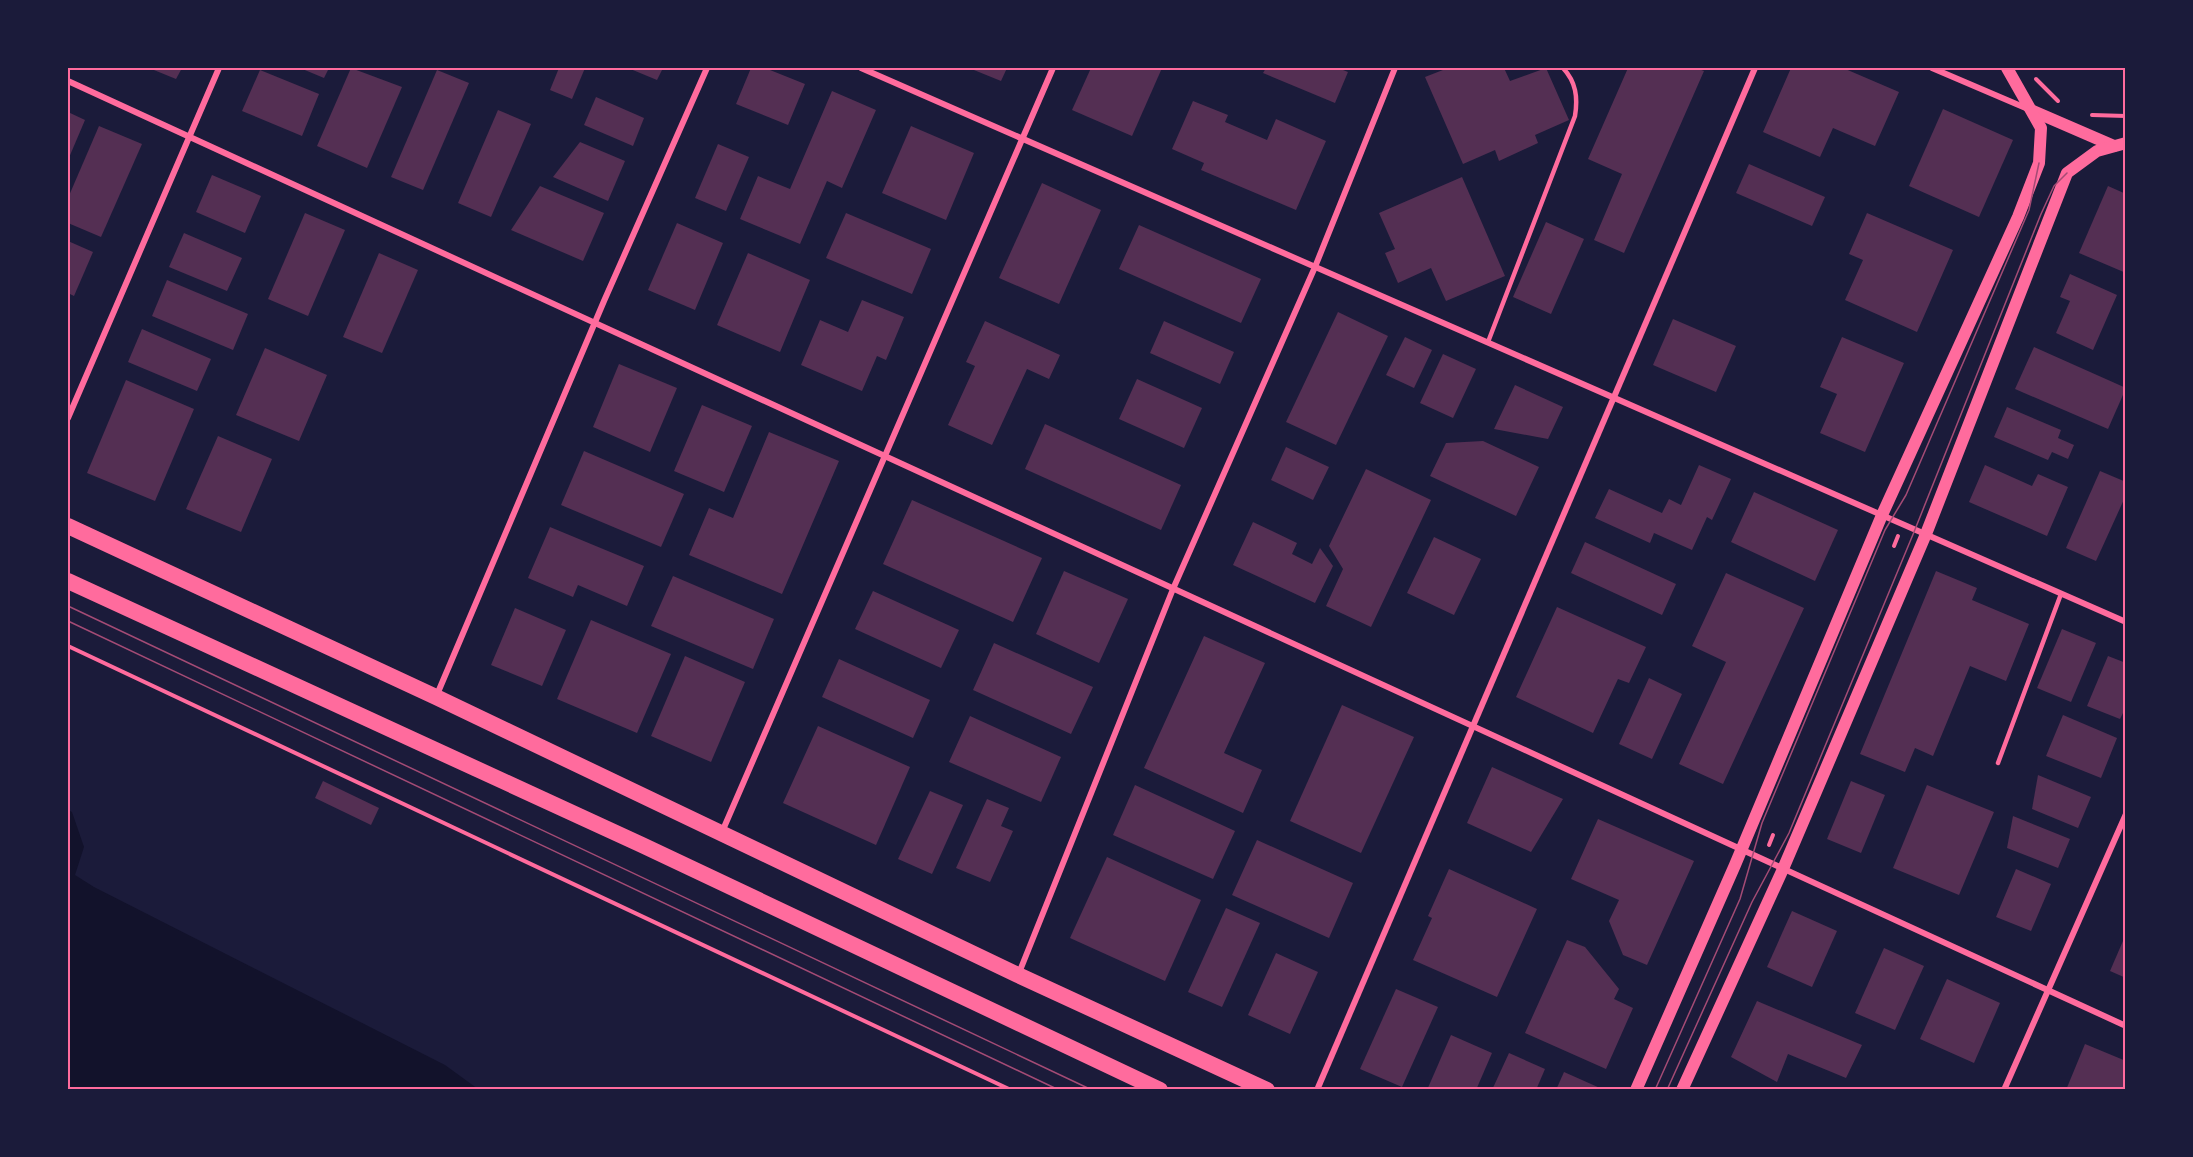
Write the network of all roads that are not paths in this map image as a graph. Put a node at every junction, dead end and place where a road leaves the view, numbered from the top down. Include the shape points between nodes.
1 (219, 68) edge
2 (707, 68) edge
3 (861, 68) edge
4 (1053, 68) edge
5 (1395, 68) edge
6 (1563, 68) edge
7 (1755, 68) edge
8 (1932, 68) edge
9 (2007, 68) edge
10 (68, 81) edge
11 (2033, 111) junction
12 (189, 137) junction
13 (1022, 138) junction
14 (2122, 146) edge
15 (1316, 267) junction
16 (595, 323) junction
17 (1488, 342) junction
18 (1616, 398) junction
19 (68, 418) edge
20 (884, 456) junction
21 (1882, 515) junction
22 (68, 526) edge
23 (1926, 534) junction
24 (68, 581) edge
25 (1173, 589) junction
26 (2061, 594) junction
27 (2126, 622) edge
28 (436, 697) junction
29 (1472, 726) junction
30 (1998, 763) dead end
31 (2126, 814) edge
32 (722, 833) junction
33 (1741, 849) junction
34 (1783, 868) junction
35 (1018, 975) junction
36 (2048, 990) junction
37 (2126, 1026) edge
38 (1160, 1089) edge
39 (1267, 1089) edge
40 (1317, 1089) edge
41 (1636, 1089) edge
42 (1682, 1089) edge
43 (2004, 1089) edge

1 - 12 street
2 - 16 street
3 - 13 street
4 - 13 street
5 - 15 street
6 - 17 lane via 1574,84 1575,116
7 - 18 street
8 - 11 street
9 - 11 main road
10 - 12 street
11 - 14 main road
11 - 21 main road via 2042,136 2039,164
12 - 16 street
12 - 19 street
13 - 15 street
13 - 20 street
14 - 23 main road via 2092,154 2067,173
15 - 17 street
15 - 25 street
16 - 20 street
16 - 28 street
17 - 18 street
18 - 21 street
18 - 29 street
20 - 25 street
20 - 32 street
21 - 23 street
21 - 33 main road
22 - 28 highway
23 - 26 street
23 - 34 main road
24 - 38 highway
25 - 29 street
25 - 35 street
26 - 27 street
26 - 30 lane
28 - 32 highway
29 - 33 street
29 - 40 street
31 - 36 street
32 - 35 highway
33 - 34 street
33 - 41 main road
34 - 36 street
34 - 42 main road
35 - 39 highway
36 - 37 street
36 - 43 street

